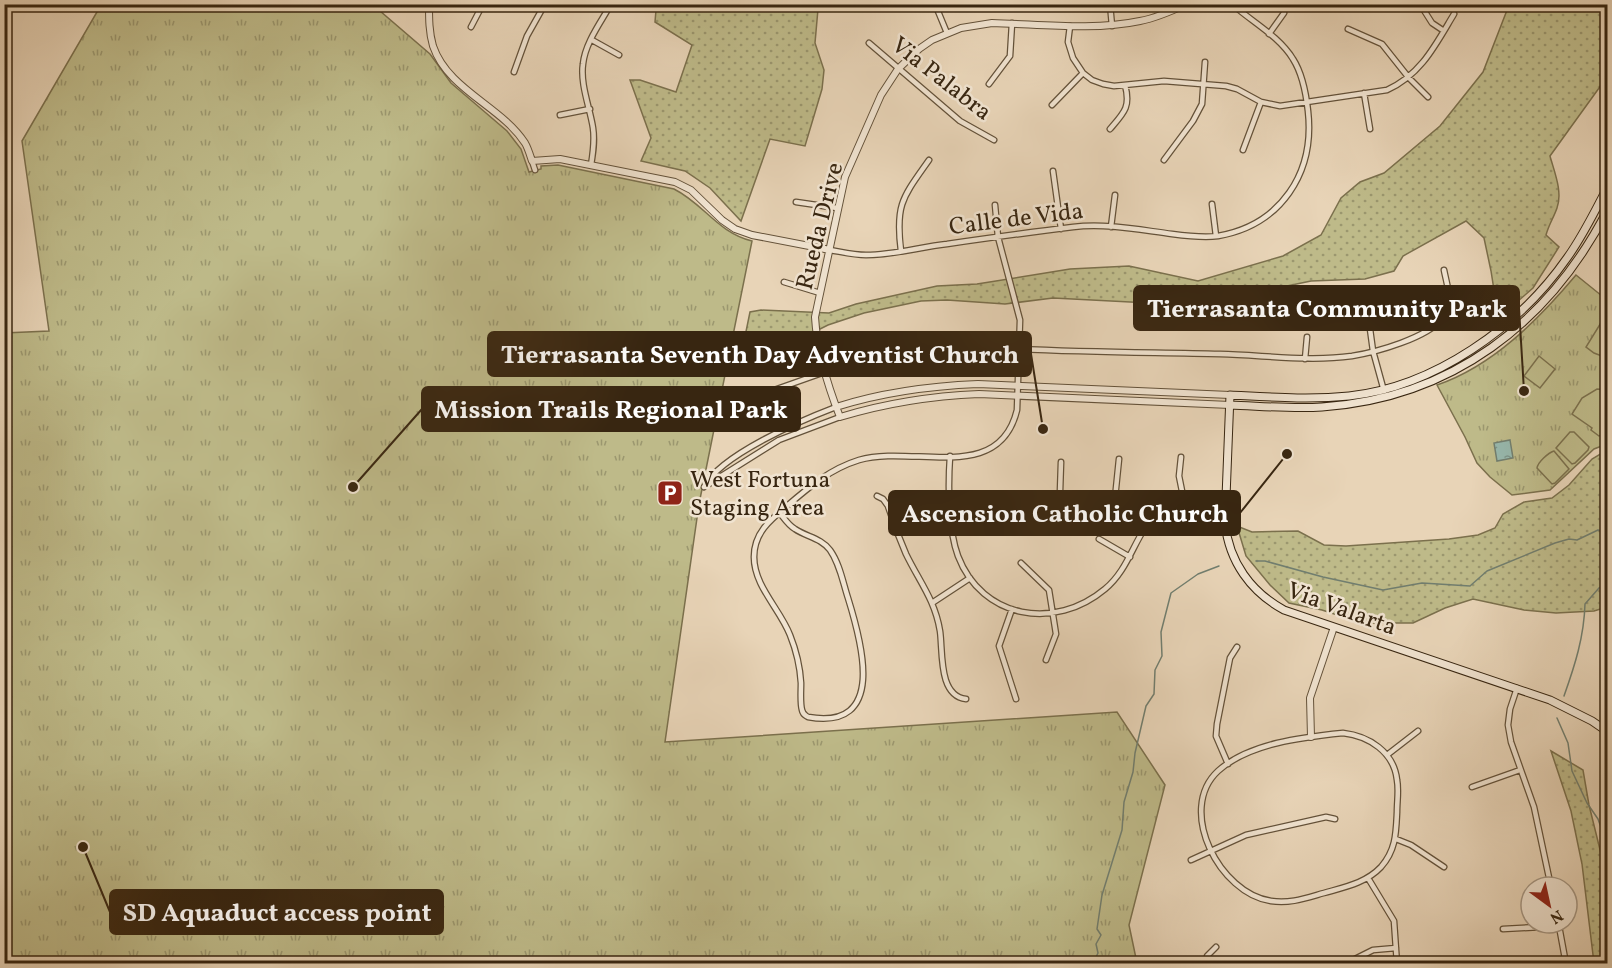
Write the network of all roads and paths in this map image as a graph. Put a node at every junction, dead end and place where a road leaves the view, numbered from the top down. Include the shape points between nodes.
1 (429, 4) edge
2 (483, 4) edge
3 (545, 4) edge
4 (611, 4) edge
5 (935, 4) edge
6 (1110, 4) edge
7 (1187, 4) edge
8 (1232, 4) edge
9 (1420, 4) edge
10 (1284, 13) dead end
11 (1454, 14) dead end
12 (1012, 23) junction
13 (1070, 25) junction
14 (1112, 26) junction
15 (471, 27) dead end
16 (1348, 29) dead end
17 (1444, 31) junction
18 (947, 33) junction
19 (1269, 34) junction
20 (592, 40) junction
21 (869, 43) dead end
22 (619, 55) dead end
23 (1205, 62) dead end
24 (898, 69) junction
25 (514, 72) dead end
26 (1083, 73) junction
27 (1409, 78) junction
28 (988, 84) dead end
29 (1204, 84) junction
30 (1125, 85) junction
31 (1364, 93) junction
32 (1428, 97) dead end
33 (1261, 102) junction
34 (1307, 102) junction
35 (1052, 105) dead end
36 (590, 109) junction
37 (560, 114) dead end
38 (1110, 129) dead end
39 (1370, 129) dead end
40 (994, 140) dead end
41 (1243, 150) dead end
42 (929, 160) dead end
43 (1164, 160) dead end
44 (532, 161) junction
45 (591, 165) junction
46 (535, 170) dead end
47 (1053, 171) dead end
48 (1608, 186) edge
49 (1115, 195) dead end
50 (796, 202) dead end
51 (1212, 204) dead end
52 (995, 205) dead end
53 (837, 208) junction
54 (1608, 209) edge
55 (1111, 227) junction
56 (1060, 229) junction
57 (1216, 236) junction
58 (998, 237) junction
59 (830, 250) junction
60 (901, 251) junction
61 (1444, 270) dead end
62 (784, 282) dead end
63 (820, 293) junction
64 (1370, 329) dead end
65 (1307, 337) dead end
66 (961, 346) dead end
67 (1476, 346) junction
68 (1020, 350) junction
69 (1373, 351) junction
70 (895, 352) dead end
71 (1305, 359) junction
72 (1470, 362) junction
73 (825, 372) junction
74 (1018, 386) junction
75 (1384, 389) junction
76 (774, 390) dead end
77 (1230, 395) junction
78 (1017, 396) junction
79 (1386, 398) junction
80 (1230, 405) junction
81 (837, 407) junction
82 (840, 417) junction
83 (950, 456) junction
84 (1181, 457) dead end
85 (1119, 459) dead end
86 (1061, 462) dead end
87 (877, 496) dead end
88 (1115, 498) junction
89 (1225, 500) junction
90 (1184, 501) junction
91 (779, 512) junction
92 (1148, 523) junction
93 (1099, 539) dead end
94 (1130, 557) junction
95 (1021, 563) dead end
96 (970, 578) junction
97 (932, 603) junction
98 (1011, 609) junction
99 (1053, 613) junction
100 (1334, 627) junction
101 (1237, 647) dead end
102 (1046, 660) dead end
103 (1517, 688) junction
104 (966, 699) dead end
105 (1017, 699) dead end
106 (1418, 731) dead end
107 (1608, 732) edge
108 (1311, 737) junction
109 (1387, 755) junction
110 (1228, 764) junction
111 (1520, 770) junction
112 (1472, 788) dead end
113 (1335, 819) dead end
114 (1396, 839) junction
115 (1210, 850) junction
116 (1191, 860) dead end
117 (1444, 867) dead end
118 (1548, 875) edge
119 (1368, 878) junction
120 (1519, 928) edge
121 (1503, 929) dead end
122 (1561, 935) edge
123 (1216, 947) dead end
124 (1396, 948) junction
125 (1566, 961) edge
126 (1208, 963) edge
127 (1345, 963) edge
128 (1396, 963) edge
129 (1521, 963) edge

1 - 44 street via 433,46 446,68 515,131 526,144
2 - 15 street
3 - 25 street via 527,36
4 - 20 street
5 - 18 street
6 - 14 street
7 - 14 street, Rueda Drive via 1168,13
8 - 19 street, Calle de Vida
9 - 17 street via 1432,23
10 - 19 street
11 - 17 street
12 - 13 street, Rueda Drive
12 - 18 street, Rueda Drive via 975,25
12 - 28 street via 1010,56
13 - 14 street, Rueda Drive
13 - 26 street via 1068,42
16 - 27 street via 1382,44
17 - 27 street
18 - 24 street, Rueda Drive via 919,49
19 - 34 street, Calle de Vida via 1295,62
20 - 22 street
20 - 36 street via 583,64
21 - 24 street, Via Palabra
23 - 29 street
24 - 40 street, Via Palabra via 960,121
24 - 53 street, Rueda Drive via 881,95 845,177
26 - 30 street via 1092,81
26 - 35 street
27 - 31 street via 1387,90
27 - 32 street
29 - 30 street via 1164,81
29 - 33 street via 1237,89
29 - 43 street via 1202,104 1193,122
30 - 38 street via 1127,108
31 - 34 street
31 - 39 street
33 - 34 street via 1280,106
33 - 41 street
34 - 57 street, Calle de Vida via 1309,146 1291,191 1260,221
36 - 37 street
36 - 45 street via 594,147
42 - 60 street via 900,205
44 - 45 street, Calle de Vida via 560,159
44 - 46 street
45 - 59 street, Calle de Vida via 691,190 735,229
47 - 56 street
48 - 67 main road via 1567,259 1508,323
49 - 55 street
50 - 53 street
51 - 57 street
52 - 58 street
53 - 59 street, Rueda Drive
54 - 72 main road via 1556,289 1514,330
55 - 56 street, Calle de Vida
55 - 57 street, Calle de Vida
56 - 58 street, Calle de Vida
58 - 60 street, Calle de Vida
58 - 68 street via 1020,320
59 - 60 street, Calle de Vida via 864,255
59 - 63 street, Rueda Drive
61 - 69 street via 1449,298 1443,317 1412,338
62 - 63 street
63 - 73 street, Rueda Drive via 816,334
64 - 69 street
65 - 71 street
66 - 68 street
67 - 72 main road
67 - 75 main road via 1425,375
68 - 71 street
68 - 74 street
69 - 71 street
69 - 75 street
70 - 73 street
72 - 79 main road via 1429,384
73 - 76 street
73 - 81 street, Rueda Drive
74 - 77 street
74 - 78 street
74 - 81 street via 942,385
75 - 77 main road via 1315,398
75 - 79 street
77 - 80 main road, Via Valarta
78 - 80 street
78 - 82 street via 942,395
78 - 83 street via 1014,421 991,450 969,457
79 - 80 main road via 1320,408
80 - 89 main road, Via Valarta
81 - 82 street, Rueda Drive
81 - 82 street via 755,444 710,477 704,487 779,440
83 - 91 street via 859,460 817,480
83 - 96 street via 948,489 955,540
84 - 90 street via 1179,476
85 - 88 street
86 - 88 street via 1060,492 1066,496
87 - 97 street via 888,506
88 - 92 street
89 - 90 street
89 - 100 main road, Via Valarta via 1226,535 1233,557 1261,596 1284,610
90 - 92 street via 1164,509
91 - 91 street via 795,530 819,540 832,553 856,625 862,687 856,704 837,718 806,717 802,710 796,650 756,575 756,543 767,522
92 - 94 street
93 - 94 street
94 - 99 street via 1117,578 1099,594
95 - 99 street via 1049,590
96 - 97 street
96 - 98 street via 987,597
97 - 104 street via 948,686 956,696
98 - 99 street
98 - 105 street via 999,646
99 - 102 street via 1056,634
100 - 103 main road, Via Valarta
100 - 108 street via 1310,698
101 - 110 street via 1230,658 1216,736
103 - 107 main road, Via Valarta via 1570,708
103 - 111 street via 1508,725
106 - 109 street
108 - 109 street via 1356,735 1374,743
108 - 110 street via 1258,749
109 - 114 street via 1398,782
110 - 115 street via 1210,780 1201,802
111 - 112 street
111 - 118 street via 1534,807
113 - 115 street via 1326,817 1261,831
114 - 117 street via 1411,844
114 - 119 street via 1387,860
115 - 116 street
115 - 119 street via 1238,886 1254,897 1273,902 1296,901
119 - 124 street via 1392,915
120 - 121 street
122 - 125 street
123 - 126 street via 1207,956
124 - 127 street via 1373,950
124 - 128 street
125 - 129 street

